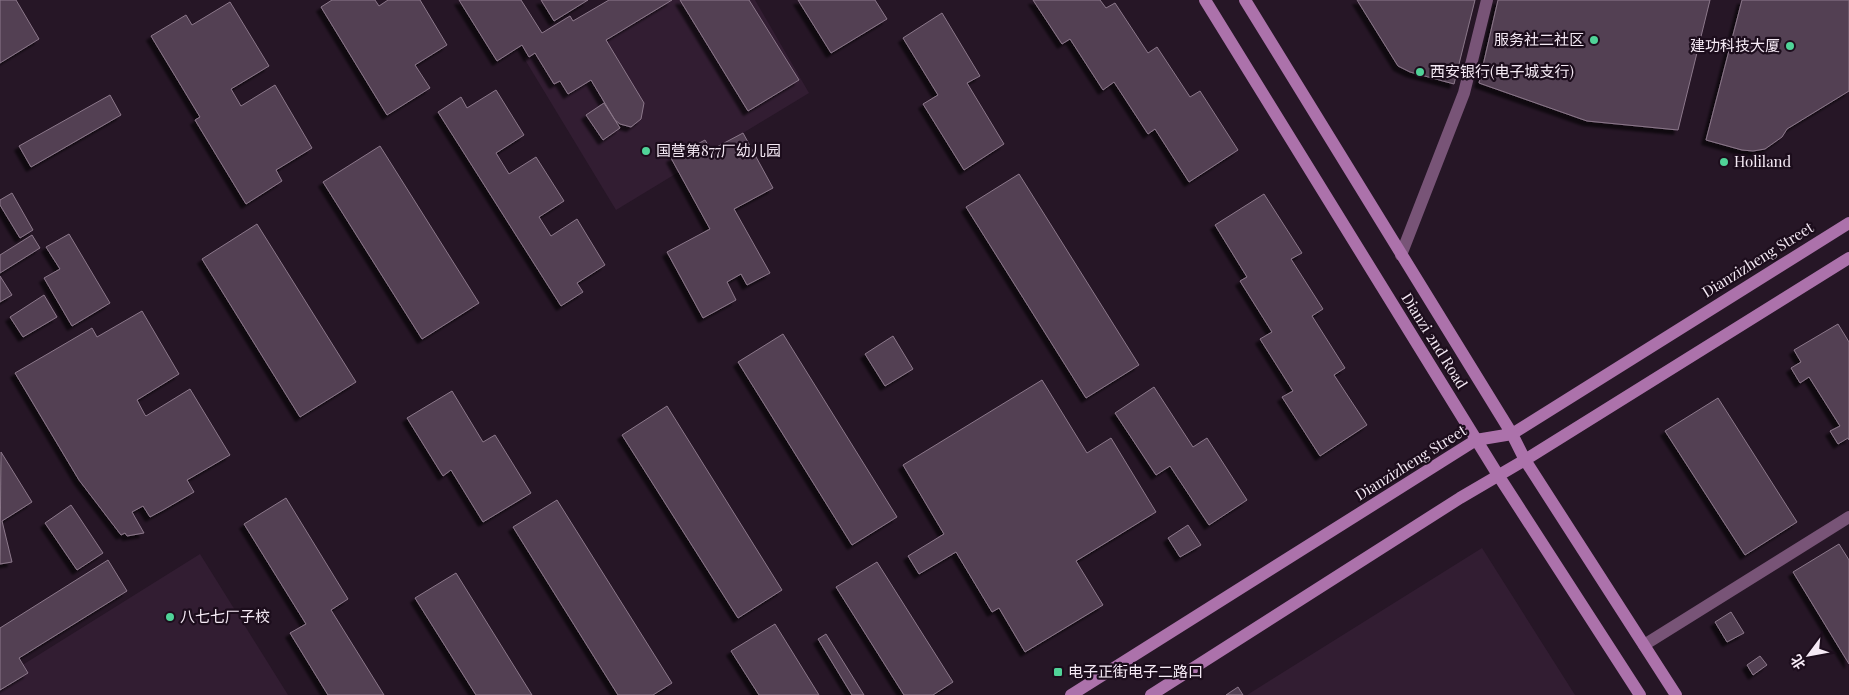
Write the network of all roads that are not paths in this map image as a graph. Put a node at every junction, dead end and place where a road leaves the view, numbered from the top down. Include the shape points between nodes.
1 (1205, 0) edge
2 (1245, 0) edge
3 (1487, 0) edge
4 (1849, 223) edge
5 (1401, 254) junction
6 (1849, 258) edge
7 (1512, 434) junction
8 (1476, 440) junction
9 (1525, 460) junction
10 (1498, 475) junction
11 (1849, 517) edge
12 (1644, 645) junction
13 (1071, 695) edge
14 (1151, 695) edge
15 (1640, 695) edge
16 (1676, 695) edge

1 - 8 main road, Dianzi 2nd Road
2 - 5 main road, Dianzi 2nd Road
3 - 5 street via 1464,93
4 - 7 main road, Dianzizheng Street
5 - 7 main road, Dianzi 2nd Road
6 - 9 main road
7 - 8 main road, Dianzizheng Street
7 - 9 main road, Dianzi 2nd Road
8 - 10 main road, Dianzi 2nd Road
8 - 13 main road, Dianzizheng Street
9 - 10 main road
9 - 12 main road, Dianzi 2nd Road
10 - 14 main road
10 - 15 main road, Dianzi 2nd Road
11 - 12 street
12 - 16 main road, Dianzi 2nd Road

